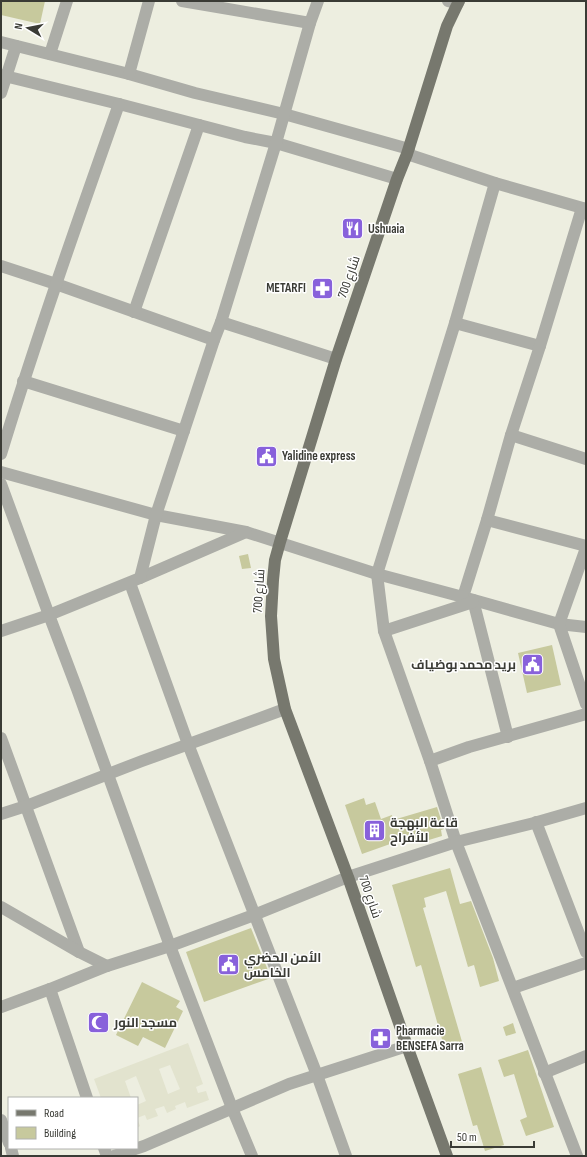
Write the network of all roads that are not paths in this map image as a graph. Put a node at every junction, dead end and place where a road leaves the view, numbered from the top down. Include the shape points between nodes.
1 (67, 1) edge
2 (149, 1) edge
3 (182, 1) edge
4 (318, 1) edge
5 (454, 1) edge
6 (310, 23) junction
7 (1, 42) edge
8 (16, 46) junction
9 (50, 54) junction
10 (129, 74) junction
11 (4, 75) edge
12 (1, 93) edge
13 (119, 104) junction
14 (284, 114) junction
15 (199, 125) junction
16 (276, 143) junction
17 (408, 151) junction
18 (397, 179) junction
19 (495, 184) junction
20 (584, 208) edge
21 (1, 266) edge
22 (56, 284) junction
23 (134, 312) junction
24 (221, 322) junction
25 (455, 322) junction
26 (214, 340) junction
27 (540, 346) junction
28 (336, 359) junction
29 (23, 381) junction
30 (184, 431) junction
31 (511, 435) junction
32 (1, 454) edge
33 (586, 459) edge
34 (1, 472) edge
35 (1, 484) edge
36 (156, 515) junction
37 (487, 520) junction
38 (246, 532) junction
39 (280, 542) junction
40 (586, 547) edge
41 (377, 574) junction
42 (135, 580) junction
43 (469, 600) junction
44 (49, 615) junction
45 (559, 624) junction
46 (586, 627) edge
47 (384, 631) junction
48 (1, 632) edge
49 (586, 704) edge
50 (285, 709) junction
51 (586, 714) edge
52 (508, 737) junction
53 (1, 738) edge
54 (188, 744) junction
55 (430, 761) junction
56 (107, 774) junction
57 (26, 806) junction
58 (586, 808) edge
59 (1, 814) edge
60 (536, 822) junction
61 (456, 842) junction
62 (348, 877) junction
63 (1, 907) edge
64 (254, 915) junction
65 (170, 946) junction
66 (79, 952) junction
67 (586, 952) edge
68 (586, 963) edge
69 (107, 966) junction
70 (513, 988) junction
71 (50, 989) junction
72 (1, 1007) edge
73 (407, 1046) junction
74 (586, 1056) edge
75 (544, 1073) junction
76 (316, 1075) junction
77 (87, 1097) edge
78 (232, 1108) junction
79 (1, 1120) edge
80 (8, 1140) edge
81 (146, 1151) edge
82 (580, 1152) edge
83 (114, 1156) edge
84 (252, 1156) edge
85 (346, 1156) edge
86 (447, 1156) edge

1 - 9 street
2 - 10 street
3 - 6 street
4 - 6 street
5 - 17 main road, شارع 700
6 - 14 street
7 - 8 street
8 - 9 street
8 - 11 street
9 - 10 street
10 - 14 street
11 - 12 street
11 - 13 street
13 - 15 street
13 - 22 street
14 - 16 street
14 - 17 street
15 - 16 street
15 - 23 street
16 - 18 street
16 - 24 street
17 - 18 main road, شارع 700
17 - 19 street
18 - 28 main road, شارع 700
19 - 20 street
19 - 25 street
20 - 27 street
21 - 22 street
22 - 23 street
22 - 29 street
23 - 26 street
24 - 26 street
24 - 28 street
25 - 27 street
25 - 41 street
26 - 30 street
27 - 31 street
28 - 39 main road, شارع 700
29 - 30 street
29 - 32 street
30 - 36 street
31 - 33 street
31 - 37 street
34 - 36 street
35 - 44 street
36 - 38 street
36 - 42 street
37 - 40 street
37 - 43 street
38 - 39 street
38 - 42 street
39 - 41 street
39 - 50 main road, شارع 700 via 273,580 271,616 274,658
40 - 45 street
41 - 43 street
41 - 47 street
42 - 44 street
42 - 54 street
43 - 45 street
43 - 47 street
43 - 52 street
44 - 48 street
44 - 56 street
45 - 46 street
45 - 49 street
47 - 55 street
50 - 54 street
50 - 62 main road, شارع 700
51 - 52 street
52 - 55 street
53 - 57 street
54 - 56 street
54 - 64 street
55 - 61 street
56 - 57 street
56 - 65 street
57 - 59 street
57 - 66 street
58 - 60 street
60 - 61 street
60 - 67 street
61 - 62 street
61 - 70 street
62 - 64 street
62 - 73 main road, شارع 700
63 - 66 street
64 - 65 street
64 - 76 street
65 - 69 street
65 - 78 street
66 - 69 street
68 - 70 street
69 - 71 street
70 - 75 street
71 - 72 street
71 - 77 street
73 - 76 street
73 - 86 main road, شارع 700
74 - 75 street
75 - 82 street
76 - 78 street
76 - 85 street
78 - 81 street
78 - 84 street
79 - 80 street
81 - 83 street

